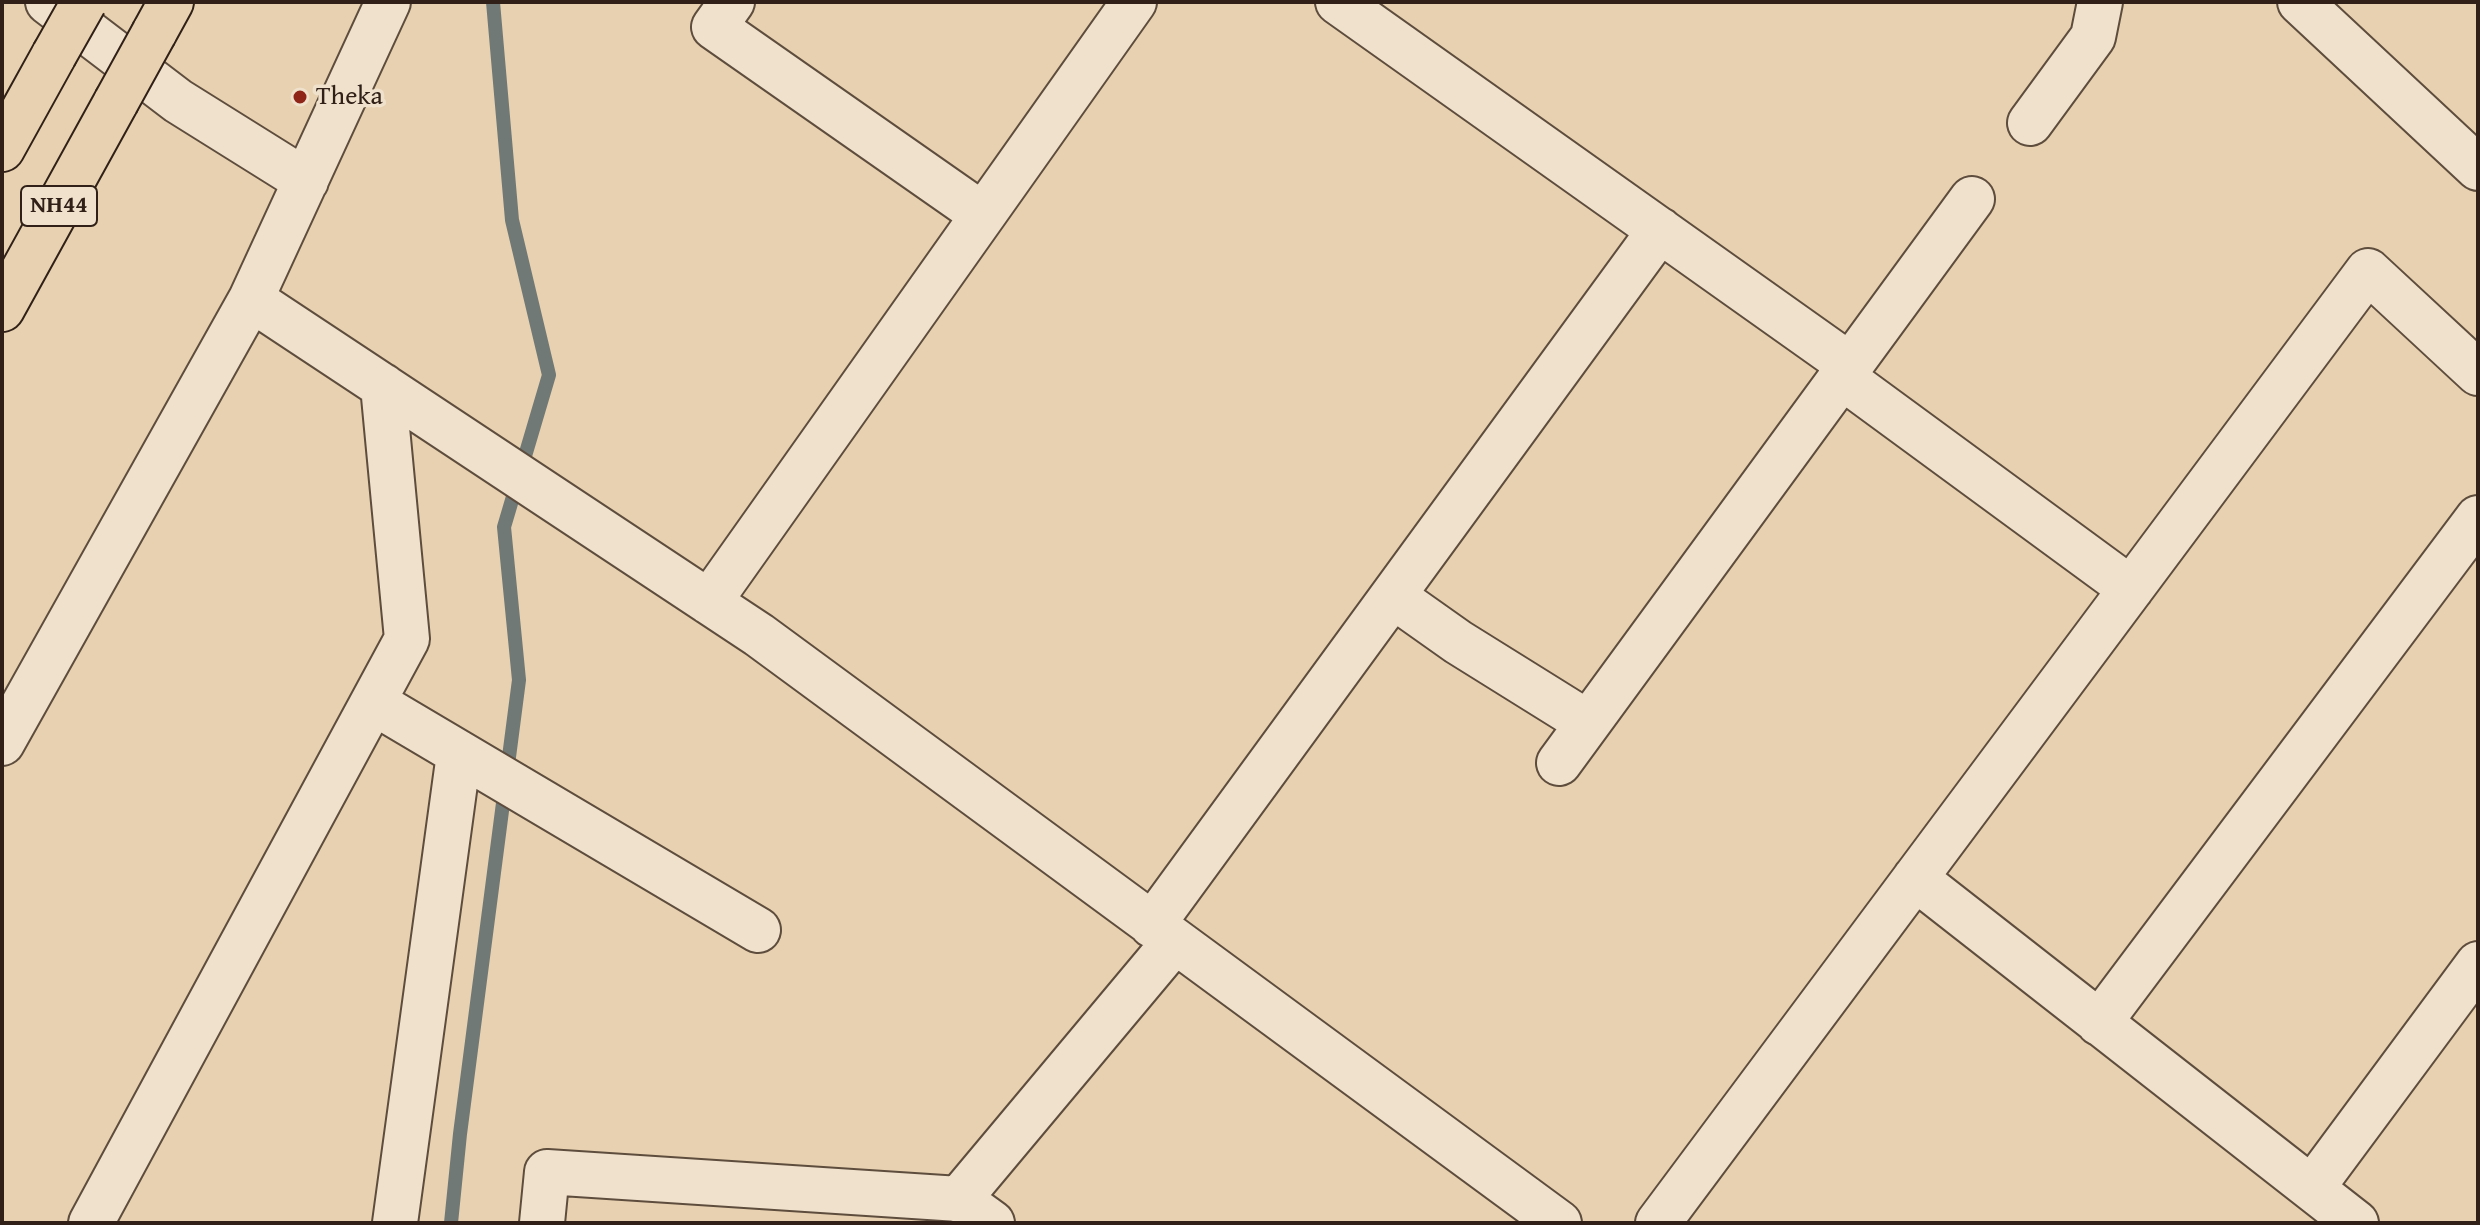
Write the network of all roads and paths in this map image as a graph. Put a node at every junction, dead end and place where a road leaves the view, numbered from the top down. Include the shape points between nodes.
1 (48, 2) edge
2 (84, 2) edge
3 (388, 2) edge
4 (732, 2) edge
5 (1134, 2) edge
6 (1338, 2) edge
7 (2100, 2) edge
8 (2300, 2) edge
9 (163, 17) edge
10 (2030, 123) dead end
11 (2, 149) edge
12 (2478, 168) edge
13 (306, 181) junction
14 (1972, 199) dead end
15 (983, 215) junction
16 (1660, 230) junction
17 (251, 299) junction
18 (2, 309) edge
19 (1846, 371) junction
20 (2478, 373) edge
21 (383, 386) junction
22 (2478, 518) edge
23 (2131, 589) junction
24 (1393, 596) junction
25 (709, 602) junction
26 (373, 702) junction
27 (1588, 723) junction
28 (2, 743) edge
29 (471, 760) junction
30 (1559, 763) dead end
31 (1915, 878) junction
32 (758, 930) dead end
33 (1164, 933) junction
34 (2478, 964) edge
35 (2099, 1023) junction
36 (2312, 1188) junction
37 (767, 1205) edge
38 (976, 1211) edge
39 (91, 1223) edge
40 (395, 1223) edge
41 (542, 1223) edge
42 (1559, 1223) edge
43 (1658, 1223) edge
44 (2356, 1223) edge

1 - 13 street via 178,101
2 - 11 highway, bridge
3 - 13 street
4 - 15 street via 714,27
5 - 15 street
6 - 16 street
7 - 10 street via 2093,37
8 - 12 street
9 - 18 highway, NH44, bridge
13 - 17 street
14 - 19 street
15 - 25 street
16 - 19 street
16 - 24 street
17 - 21 street
17 - 28 street
19 - 23 street
19 - 27 street
20 - 23 street via 2368,271
21 - 25 street
21 - 26 street via 407,639
22 - 35 street
23 - 31 street
24 - 27 street
24 - 33 street
25 - 33 street
26 - 29 street
26 - 39 street
27 - 30 street
29 - 32 street
29 - 40 street
31 - 35 street
31 - 43 street
33 - 38 street
33 - 42 street
34 - 36 street
35 - 36 street
36 - 44 street
37 - 38 street
37 - 41 street via 547,1172

